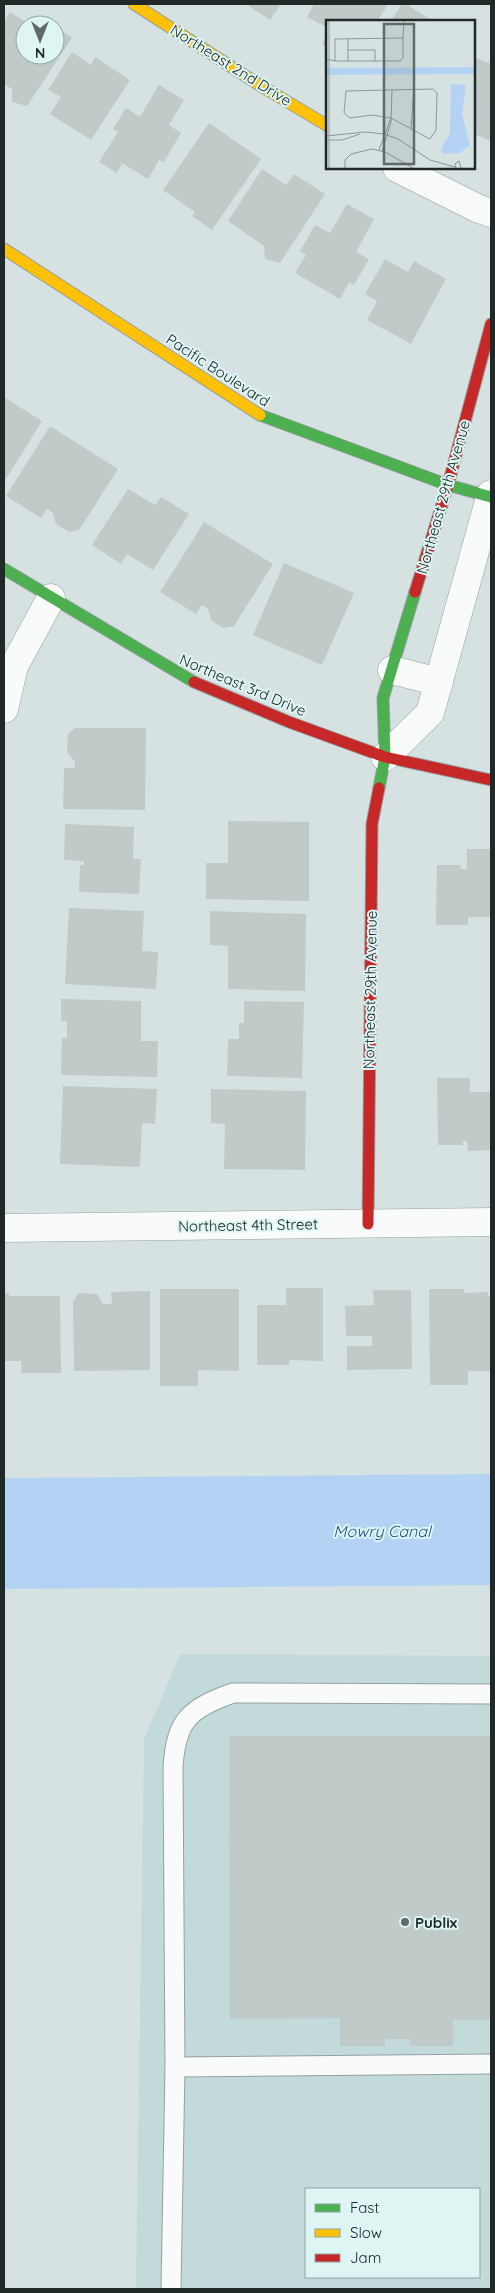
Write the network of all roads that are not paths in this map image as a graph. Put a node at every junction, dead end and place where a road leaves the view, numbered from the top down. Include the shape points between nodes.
1 (134, 4) edge
2 (326, 125) edge
3 (399, 169) edge
4 (491, 213) edge
5 (4, 250) edge
6 (491, 324) edge
7 (448, 485) junction
8 (491, 496) edge
9 (4, 569) edge
10 (51, 598) junction
11 (392, 670) junction
12 (438, 682) junction
13 (4, 709) edge
14 (385, 757) junction
15 (491, 780) edge
16 (491, 1222) edge
17 (368, 1224) junction
18 (4, 1228) edge
19 (491, 1694) edge
20 (491, 2064) edge
21 (175, 2067) junction
22 (171, 2289) edge

1 - 2 street, Northeast 2nd Drive
3 - 4 street
5 - 7 street, Pacific Boulevard via 265,418
6 - 7 street, Northeast 29th Avenue
7 - 8 street, Pacific Boulevard
7 - 11 street, Northeast 29th Avenue
8 - 12 street
9 - 10 street, Northeast 3rd Drive
10 - 13 street via 14,666
10 - 14 street, Northeast 3rd Drive via 183,678
11 - 12 street
11 - 14 street, Northeast 29th Avenue via 383,698
12 - 14 street via 430,713
14 - 15 street, Northeast 3rd Drive
14 - 17 street, Northeast 29th Avenue via 372,824
16 - 17 street, Northeast 4th Street
17 - 18 street, Northeast 4th Street
19 - 21 lane via 233,1693 209,1701 183,1722 174,1750 173,1767
20 - 21 lane
21 - 22 lane

